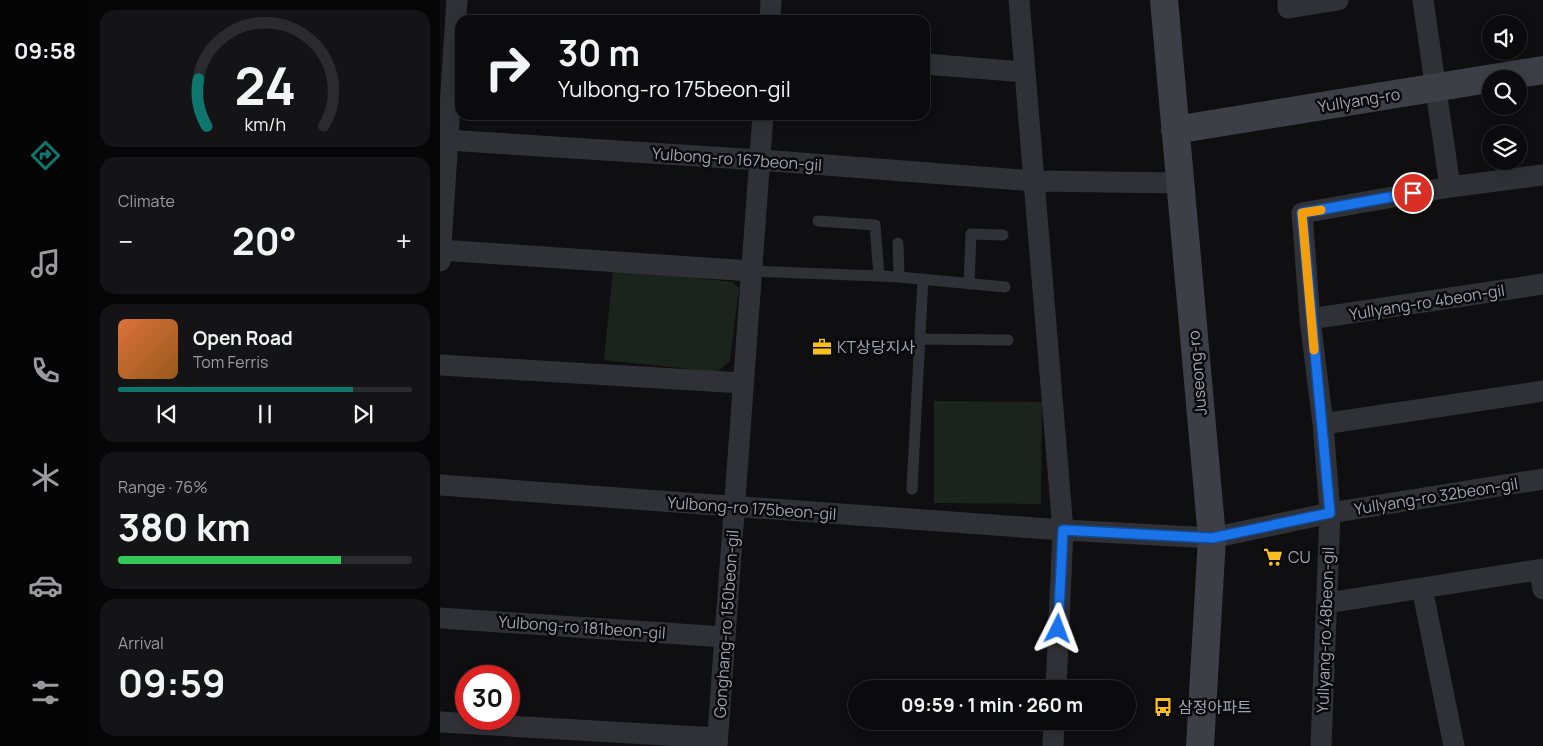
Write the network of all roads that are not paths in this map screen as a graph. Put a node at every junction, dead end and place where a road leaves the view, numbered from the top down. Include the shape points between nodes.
1 (456, 0) edge
2 (771, 0) edge
3 (1019, 0) edge
4 (1164, 0) edge
5 (1288, 0) edge
6 (1338, 0) edge
7 (1423, 0) edge
8 (457, 15) edge
9 (770, 15) edge
10 (455, 48) edge
11 (930, 64) edge
12 (1543, 70) edge
13 (1025, 72) junction
14 (1436, 88) junction
15 (763, 120) edge
16 (1175, 130) junction
17 (444, 141) edge
18 (760, 160) junction
19 (1543, 175) edge
20 (1035, 181) junction
21 (1180, 183) junction
22 (1450, 187) junction
23 (818, 221) dead end
24 (1003, 235) dead end
25 (898, 243) dead end
26 (441, 250) edge
27 (440, 261) edge
28 (751, 271) junction
29 (879, 276) junction
30 (899, 277) junction
31 (923, 279) junction
32 (969, 284) junction
33 (1543, 284) edge
34 (1006, 288) dead end
35 (1310, 319) junction
36 (920, 339) junction
37 (1008, 340) dead end
38 (440, 365) edge
39 (743, 383) junction
40 (1543, 391) edge
41 (1323, 424) junction
42 (1543, 479) edge
43 (440, 485) edge
44 (912, 489) dead end
45 (734, 507) junction
46 (1330, 513) junction
47 (1063, 530) junction
48 (1212, 538) junction
49 (1542, 576) edge
50 (1422, 588) junction
51 (1327, 603) junction
52 (440, 618) edge
53 (725, 637) junction
54 (1056, 680) edge
55 (440, 722) edge
56 (1054, 730) edge
57 (717, 742) edge
58 (1053, 746) edge
59 (1200, 746) edge
60 (1321, 746) edge
61 (1454, 746) edge

1 - 8 street
2 - 9 street
3 - 13 street
4 - 16 street, Juseong-ro
5 - 6 street via 1288,8
7 - 14 street
10 - 17 street
11 - 13 street
12 - 14 street, Yullyang-ro
13 - 20 street
14 - 16 street, Yullyang-ro
14 - 22 street
15 - 18 street, Gonghang-ro 150beon-gil
16 - 21 street, Juseong-ro
17 - 18 street, Yulbong-ro 167beon-gil
17 - 26 street
18 - 20 street, Yulbong-ro 167beon-gil
18 - 28 street, Gonghang-ro 150beon-gil
19 - 22 street
20 - 21 street, Yulbong-ro 167beon-gil
20 - 47 street
21 - 48 street, Juseong-ro
22 - 35 street via 1302,213
23 - 29 lane via 875,225
24 - 32 lane via 971,234
25 - 30 lane
26 - 27 street
26 - 28 street
28 - 29 lane
28 - 39 street, Gonghang-ro 150beon-gil
29 - 30 lane
30 - 31 lane
31 - 32 lane
31 - 36 lane
32 - 34 lane
33 - 35 street, Yullyang-ro 4beon-gil
35 - 41 street
36 - 37 lane
36 - 44 lane
38 - 39 street
39 - 45 street, Gonghang-ro 150beon-gil
40 - 41 street
41 - 46 street
42 - 46 street, Yullyang-ro 32beon-gil
43 - 45 street, Yulbong-ro 175beon-gil
45 - 47 street, Yulbong-ro 175beon-gil
45 - 53 street, Gonghang-ro 150beon-gil
46 - 48 street, Yullyang-ro 32beon-gil
46 - 51 street, Yullyang-ro 48beon-gil
47 - 48 street, Yulbong-ro 175beon-gil
47 - 54 street
48 - 59 street, Juseong-ro
49 - 50 street
50 - 51 street
50 - 61 street
51 - 60 street, Yullyang-ro 48beon-gil
52 - 53 street, Yulbong-ro 181beon-gil
53 - 57 street, Gonghang-ro 150beon-gil
55 - 57 street
56 - 58 street

